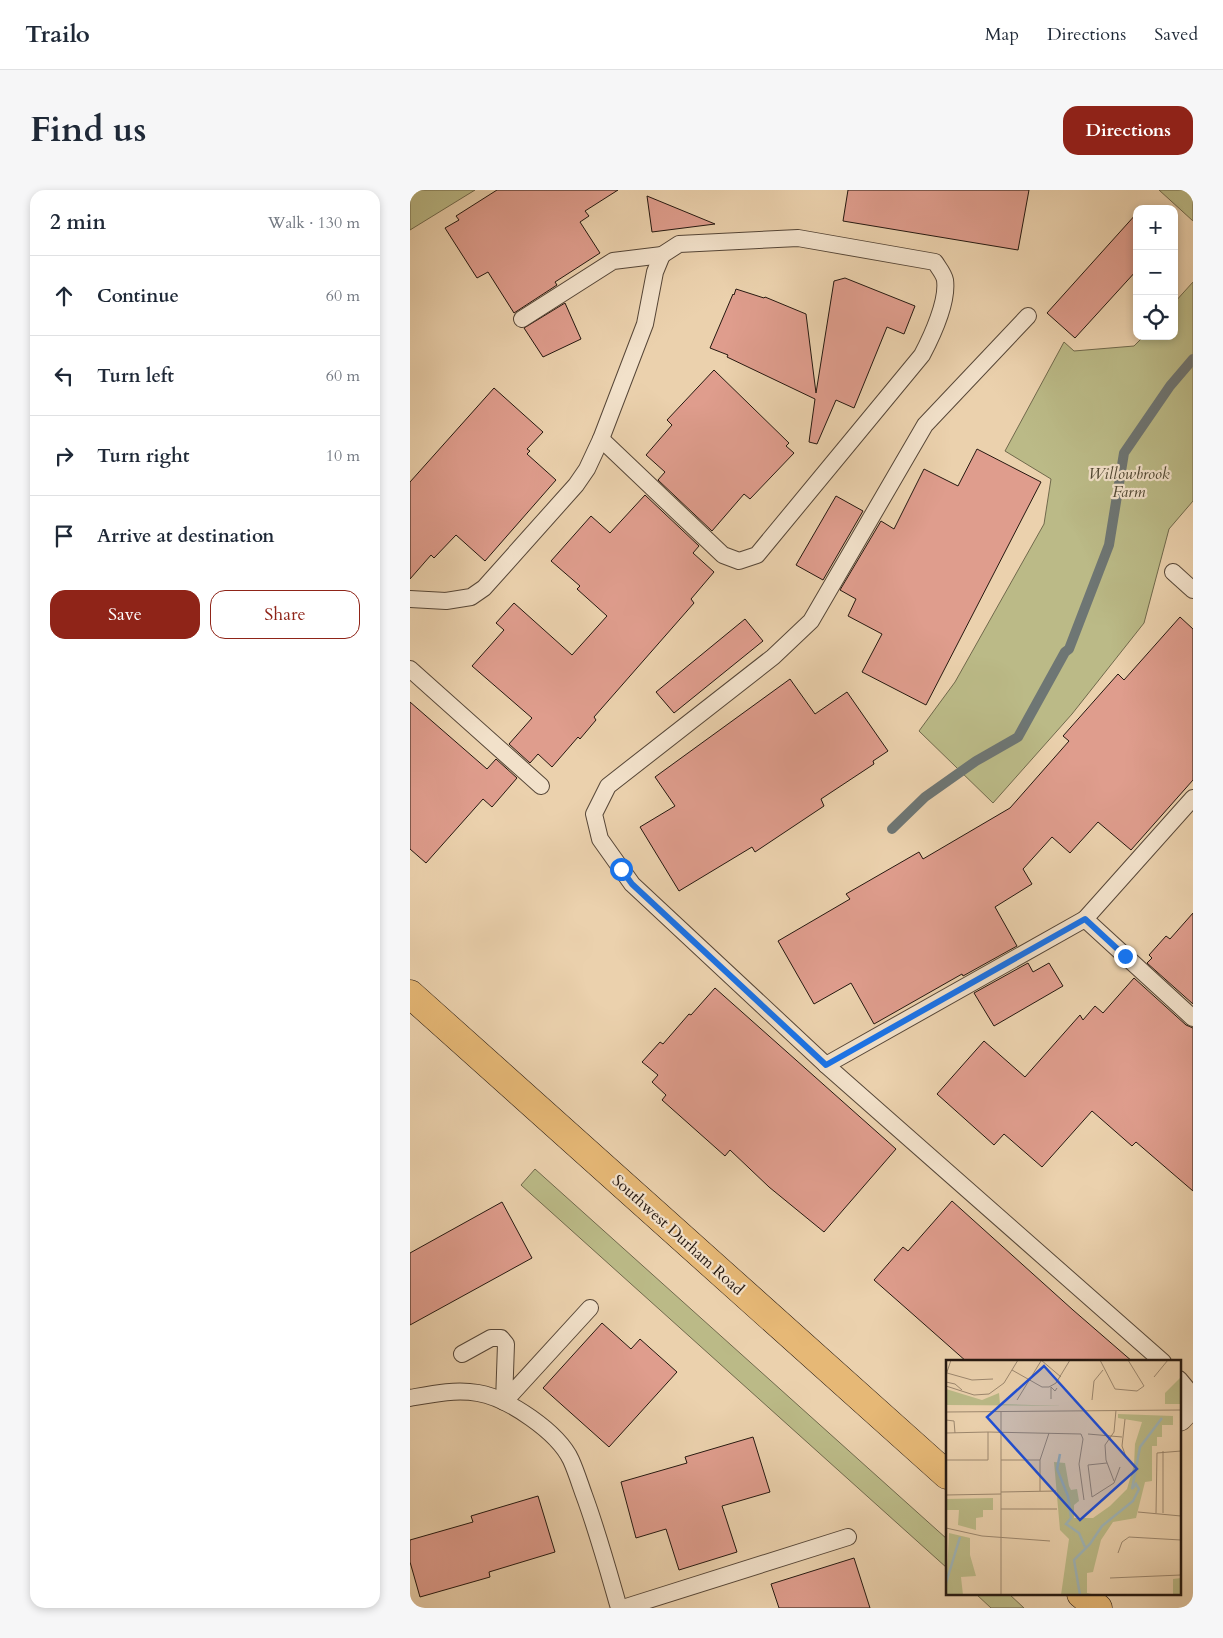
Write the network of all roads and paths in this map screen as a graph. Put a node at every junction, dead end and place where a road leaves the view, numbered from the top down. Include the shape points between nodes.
1 (662, 254) junction
2 (1028, 316) dead end
3 (522, 319) dead end
4 (601, 439) junction
5 (1173, 572) dead end
6 (1193, 590) edge
7 (410, 599) edge
8 (410, 668) edge
9 (541, 786) dead end
10 (1193, 798) edge
11 (1085, 919) junction
12 (410, 994) edge
13 (1193, 1018) edge
14 (826, 1065) junction
15 (590, 1308) dead end
16 (462, 1354) dead end
17 (1161, 1360) edge
18 (1180, 1380) edge
19 (1193, 1396) edge
20 (410, 1398) edge
21 (504, 1402) junction
22 (1193, 1402) edge
23 (1180, 1416) edge
24 (946, 1474) edge
25 (848, 1537) dead end
26 (1084, 1596) edge
27 (619, 1608) edge
28 (623, 1608) edge
29 (1098, 1608) edge

1 - 3 lane via 613,261
1 - 4 lane via 655,272 645,324
1 - 4 lane via 679,244 798,238 935,262 945,278 944,296 933,334 922,355 757,555 739,561 723,555
2 - 14 lane via 925,425 812,621 773,658 608,786 594,814 600,839 632,884
4 - 7 lane via 576,485 484,588 471,597 446,601
5 - 6 lane
8 - 9 lane
10 - 11 lane
11 - 13 lane
11 - 14 lane
12 - 24 main road, Southwest Durham Road
14 - 17 lane
15 - 21 lane
16 - 21 lane via 491,1338 501,1338 506,1344
18 - 19 lane
20 - 21 lane via 446,1392 478,1393
21 - 27 lane via 548,1430 570,1458 602,1547
22 - 23 street
25 - 28 lane
26 - 29 main road

